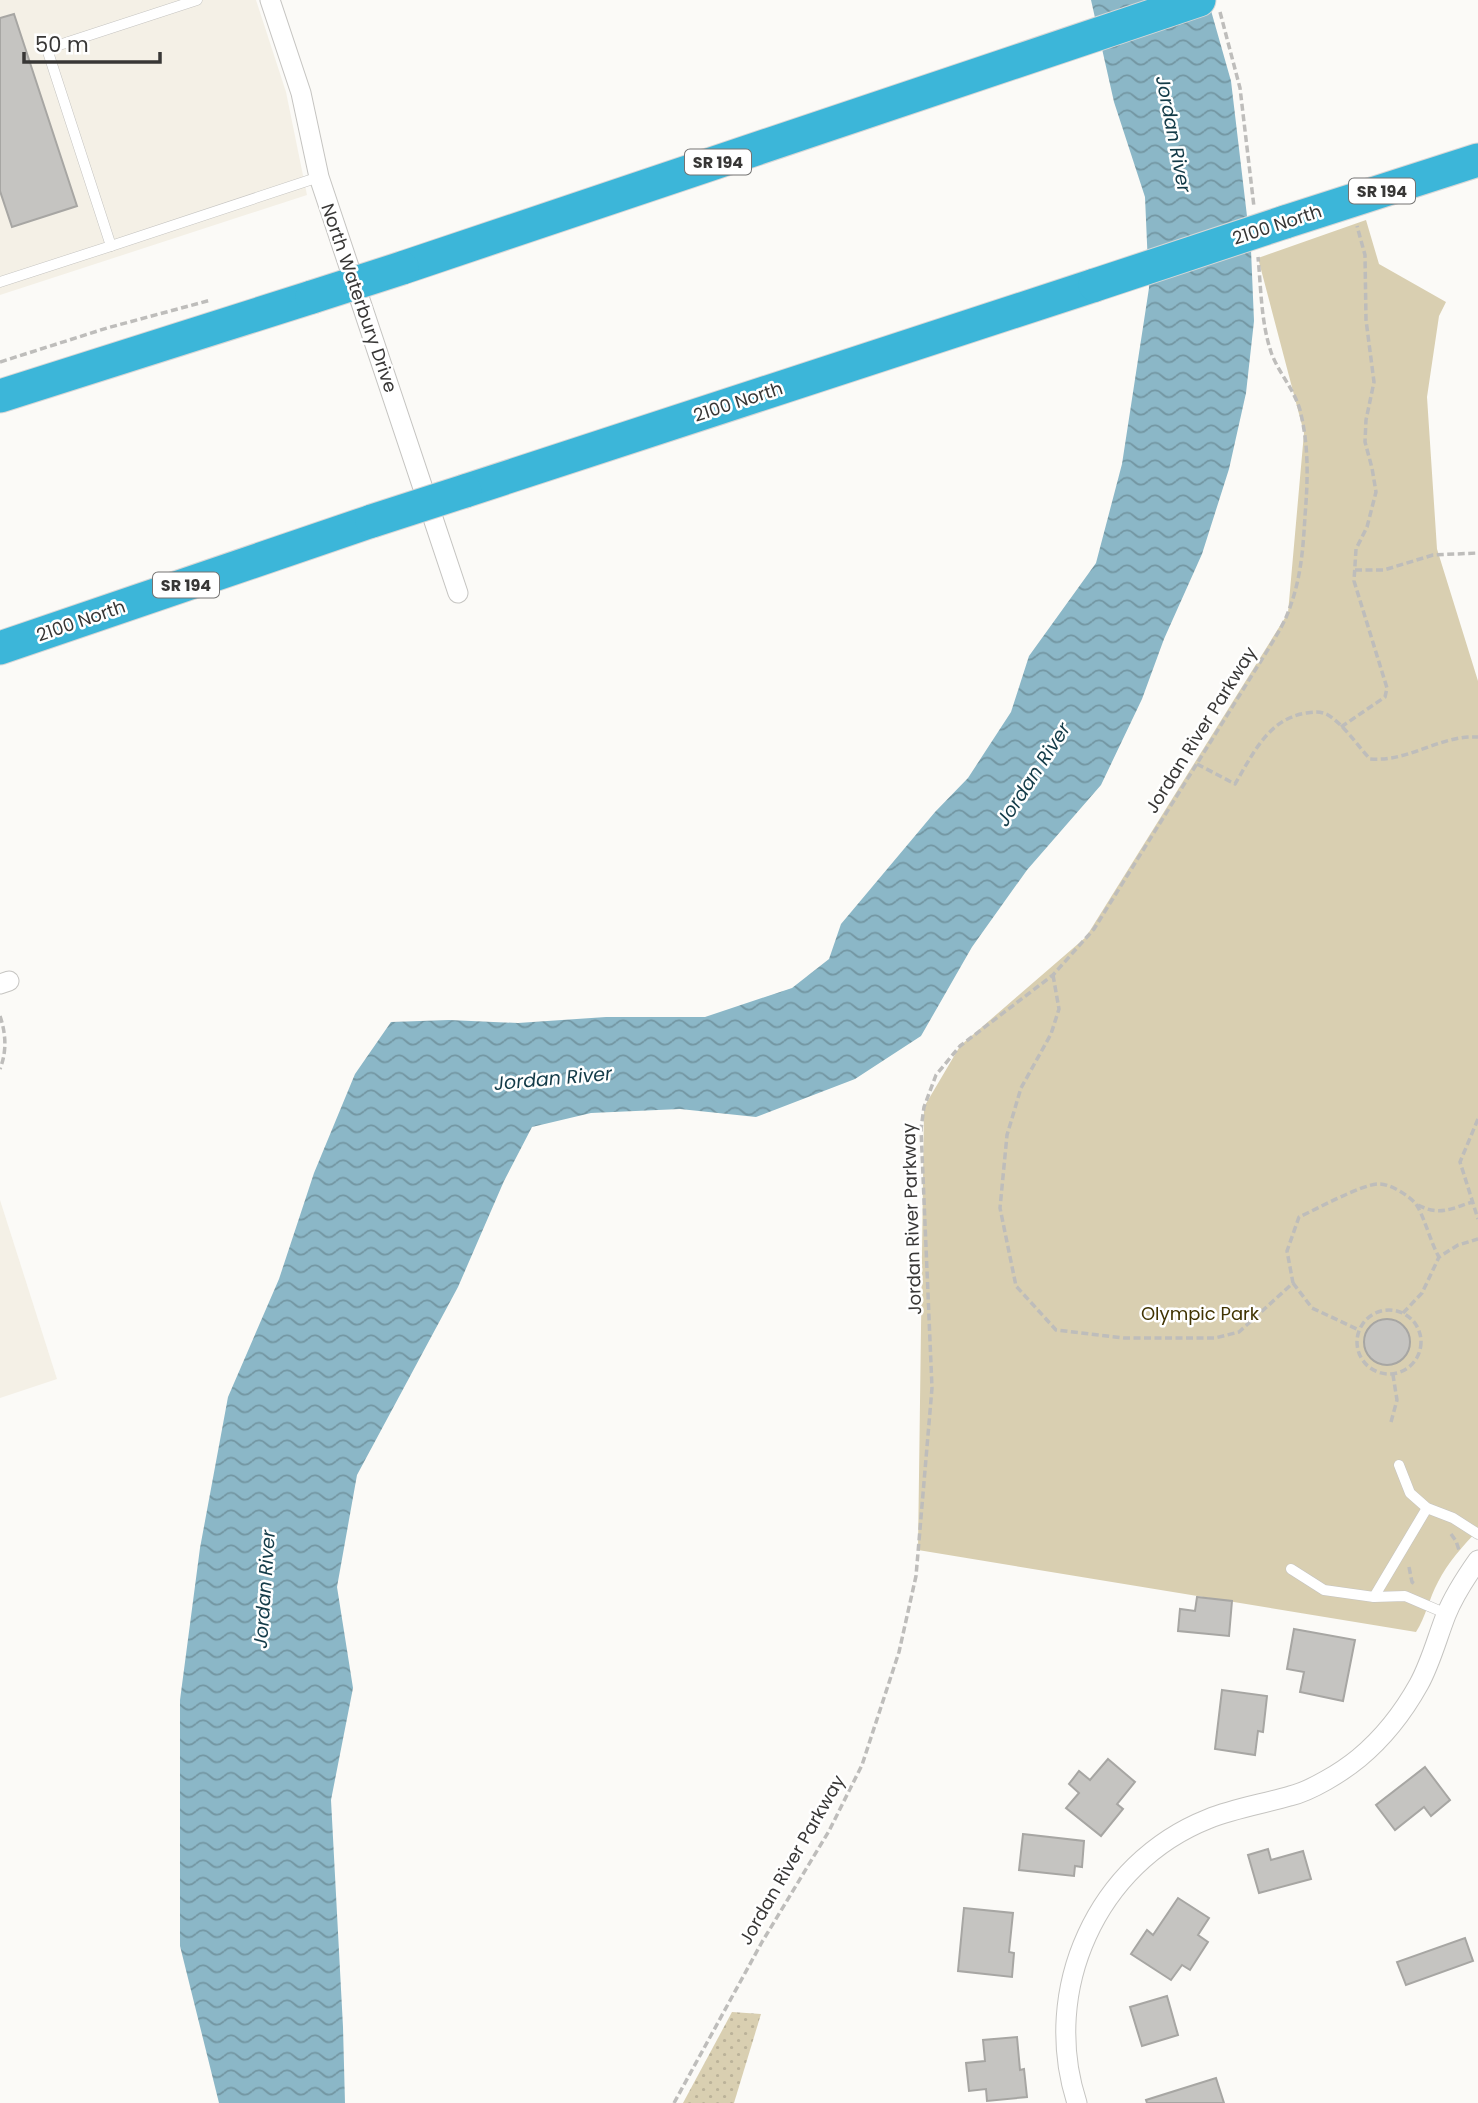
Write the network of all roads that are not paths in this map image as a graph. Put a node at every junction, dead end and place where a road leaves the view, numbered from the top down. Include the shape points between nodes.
1 (197, 0) edge
2 (270, 0) edge
3 (1209, 5) edge
4 (1478, 160) edge
5 (319, 177) junction
6 (111, 246) junction
7 (0, 282) edge
8 (0, 396) edge
9 (458, 593) dead end
10 (0, 648) edge
11 (1399, 1465) dead end
12 (1427, 1508) junction
13 (1478, 1534) edge
14 (1478, 1560) edge
15 (1292, 1569) dead end
16 (1374, 1597) junction
17 (1447, 1614) junction
18 (1077, 2103) edge

1 - 6 lane via 47,49
2 - 5 street, North Waterbury Drive via 301,93
3 - 8 highway, SR 194, bridge via 1033,56 402,268
4 - 10 highway, 2100 North / SR 194, bridge via 1270,220 1095,285
5 - 6 lane
5 - 9 street, North Waterbury Drive
6 - 7 lane
11 - 12 lane via 1410,1493
12 - 13 lane
12 - 16 lane
14 - 17 street
15 - 16 lane via 1324,1590
16 - 17 lane via 1405,1596
17 - 18 street via 1420,1683 1393,1724 1359,1758 1293,1796 1207,1819 1168,1839 1129,1872 1104,1903 1071,1975 1065,2013 1066,2053

